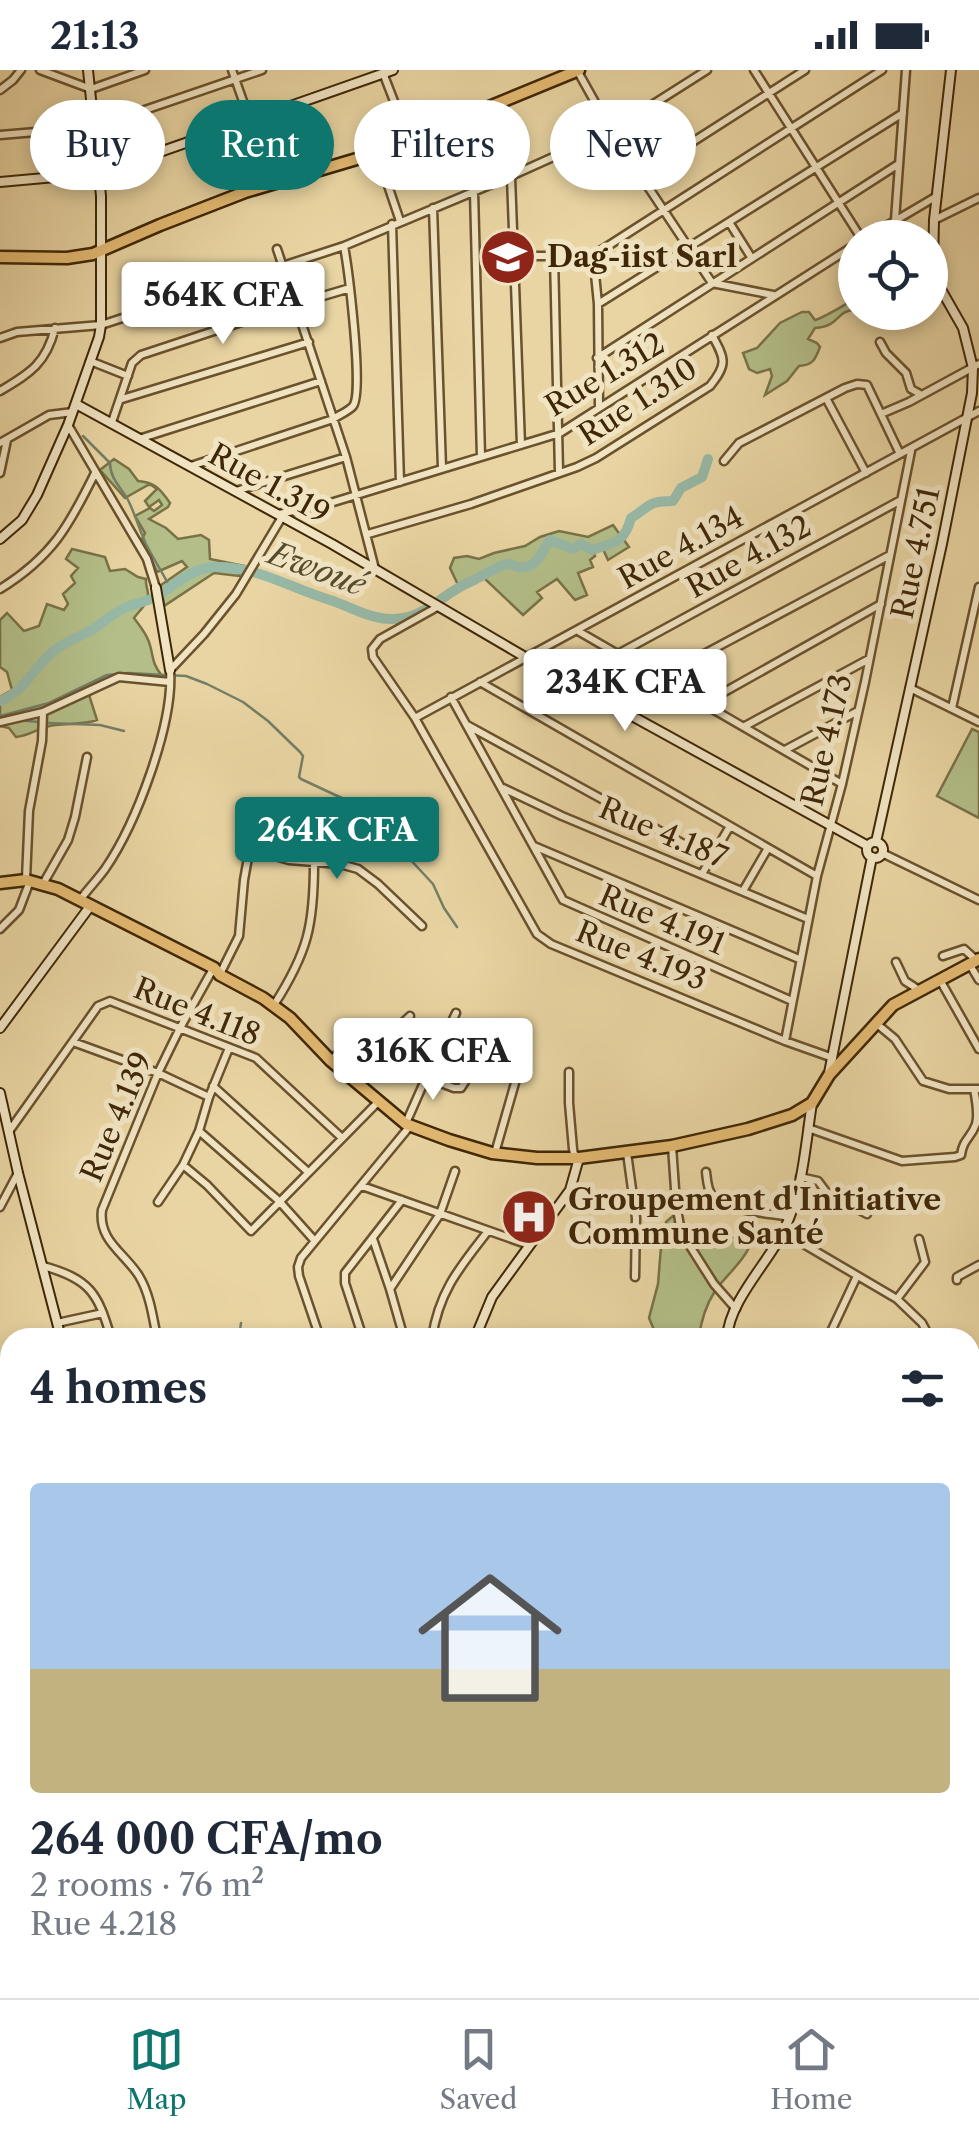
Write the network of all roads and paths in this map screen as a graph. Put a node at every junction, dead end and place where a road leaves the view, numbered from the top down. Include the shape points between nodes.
1 (20, 70) edge
2 (40, 70) edge
3 (88, 70) edge
4 (146, 70) edge
5 (232, 70) edge
6 (262, 70) edge
7 (578, 70) edge
8 (707, 70) edge
9 (754, 70) edge
10 (805, 70) edge
11 (882, 70) edge
12 (906, 70) edge
13 (951, 70) edge
14 (51, 71) edge
15 (387, 71) edge
16 (235, 79) junction
17 (91, 89) junction
18 (0, 90) edge
19 (770, 93) junction
20 (92, 100) edge
21 (242, 100) edge
22 (308, 100) edge
23 (397, 100) edge
24 (506, 100) edge
25 (594, 100) edge
26 (660, 100) edge
27 (165, 103) edge
28 (903, 113) junction
29 (793, 128) junction
30 (30, 132) edge
31 (0, 135) edge
32 (696, 140) edge
33 (354, 160) edge
34 (817, 166) junction
35 (897, 166) junction
36 (30, 179) edge
37 (0, 182) edge
38 (100, 190) edge
39 (388, 190) edge
40 (479, 190) edge
41 (512, 190) edge
42 (650, 190) edge
43 (474, 192) junction
44 (937, 196) junction
45 (979, 198) edge
46 (840, 202) junction
47 (433, 208) junction
48 (663, 210) junction
49 (852, 220) edge
50 (895, 220) joint
51 (934, 220) joint
52 (396, 222) junction
53 (729, 222) junction
54 (344, 246) junction
55 (688, 246) junction
56 (277, 248) dead end
57 (101, 250) junction
58 (593, 254) junction
59 (838, 255) edge
60 (514, 256) junction
61 (554, 256) junction
62 (0, 257) edge
63 (752, 257) junction
64 (283, 267) junction
65 (712, 284) junction
66 (350, 288) junction
67 (775, 295) junction
68 (948, 303) edge
69 (296, 304) junction
70 (598, 304) junction
71 (101, 325) junction
72 (55, 328) junction
73 (1, 335) edge
74 (712, 336) junction
75 (309, 342) junction
76 (880, 342) dead end
77 (597, 358) junction
78 (90, 361) junction
79 (976, 366) edge
80 (128, 376) junction
81 (321, 381) junction
82 (0, 391) edge
83 (922, 394) junction
84 (826, 398) junction
85 (120, 399) junction
86 (74, 408) junction
87 (599, 410) junction
88 (979, 411) edge
89 (881, 414) junction
90 (969, 416) junction
91 (333, 419) junction
92 (112, 422) junction
93 (68, 425) junction
94 (560, 433) junction
95 (142, 438) junction
96 (4, 442) edge
97 (520, 445) junction
98 (912, 449) junction
99 (900, 454) junction
100 (346, 457) junction
101 (481, 458) junction
102 (724, 461) dead end
103 (190, 466) junction
104 (442, 468) junction
105 (0, 472) edge
106 (95, 472) junction
107 (559, 472) junction
108 (866, 473) junction
109 (400, 482) junction
110 (236, 491) junction
111 (357, 496) junction
112 (902, 500) junction
113 (280, 515) junction
114 (368, 534) junction
115 (0, 539) edge
116 (890, 555) junction
117 (376, 570) junction
118 (979, 587) edge
119 (156, 588) joint
120 (0, 590) edge
121 (882, 604) junction
122 (440, 606) junction
123 (577, 630) junction
124 (618, 654) junction
125 (525, 657) junction
126 (869, 659) junction
127 (170, 675) junction
128 (658, 678) junction
129 (479, 682) junction
130 (910, 688) junction
131 (451, 697) junction
132 (702, 704) junction
133 (952, 708) junction
134 (859, 710) junction
135 (415, 718) junction
136 (42, 719) junction
137 (0, 722) edge
138 (979, 722) edge
139 (466, 724) junction
140 (744, 727) junction
141 (784, 750) junction
142 (86, 757) dead end
143 (842, 784) junction
144 (502, 787) junction
145 (255, 819) dead end
146 (730, 826) junction
147 (830, 827) junction
148 (872, 844) junction
149 (533, 846) junction
150 (251, 848) junction
151 (768, 848) junction
152 (882, 852) junction
153 (872, 857) junction
154 (711, 859) junction
155 (314, 863) junction
156 (702, 874) junction
157 (817, 876) junction
158 (28, 881) junction
159 (0, 883) edge
160 (43, 884) junction
161 (743, 890) junction
162 (979, 900) edge
163 (86, 902) junction
164 (808, 919) junction
165 (422, 926) dead end
166 (0, 929) edge
167 (942, 956) dead end
168 (799, 959) junction
169 (975, 961) edge
170 (896, 962) dead end
171 (217, 971) junction
172 (940, 979) junction
173 (979, 980) edge
174 (919, 990) junction
175 (792, 1001) junction
176 (274, 1006) junction
177 (456, 1013) dead end
178 (410, 1016) dead end
179 (876, 1023) junction
180 (0, 1028) edge
181 (180, 1028) junction
182 (394, 1031) dead end
183 (351, 1038) dead end
184 (784, 1041) junction
185 (74, 1042) junction
186 (229, 1048) junction
187 (979, 1049) edge
188 (833, 1058) junction
189 (331, 1060) junction
190 (569, 1072) dead end
191 (158, 1073) junction
192 (828, 1075) junction
193 (515, 1083) dead end
194 (213, 1086) junction
195 (977, 1090) edge
196 (0, 1093) edge
197 (209, 1097) junction
198 (379, 1101) junction
199 (812, 1103) junction
200 (408, 1125) junction
201 (808, 1128) junction
202 (10, 1130) junction
203 (199, 1131) junction
204 (342, 1138) junction
205 (672, 1146) junction
206 (626, 1152) junction
207 (496, 1153) junction
208 (579, 1158) junction
209 (183, 1165) junction
210 (456, 1171) dead end
211 (308, 1172) junction
212 (706, 1172) dead end
213 (18, 1173) junction
214 (800, 1177) junction
215 (362, 1186) junction
216 (402, 1200) junction
217 (279, 1201) junction
218 (158, 1202) dead end
219 (0, 1207) edge
220 (440, 1214) junction
221 (866, 1214) dead end
222 (789, 1216) junction
223 (488, 1231) junction
224 (783, 1232) junction
225 (373, 1239) junction
226 (919, 1239) dead end
227 (314, 1240) junction
228 (529, 1245) junction
229 (44, 1266) junction
230 (979, 1266) edge
231 (635, 1276) dead end
232 (857, 1276) junction
233 (958, 1280) dead end
234 (390, 1290) junction
235 (897, 1299) junction
236 (736, 1309) junction
237 (103, 1313) junction
238 (58, 1323) junction
239 (59, 1328) edge
240 (108, 1328) edge
241 (155, 1328) edge
242 (317, 1328) edge
243 (360, 1328) edge
244 (401, 1328) edge
245 (433, 1328) edge
246 (478, 1328) edge
247 (729, 1328) edge
248 (833, 1328) edge
249 (925, 1328) edge

1 - 18 street
2 - 14 street
3 - 17 street
4 - 17 street
5 - 16 street
6 - 16 street
7 - 24 main road
7 - 25 street
8 - 26 street
9 - 19 street
10 - 19 street
11 - 29 street
12 - 28 street
13 - 44 street
14 - 17 street
15 - 22 street
15 - 23 street
16 - 21 street
16 - 27 street
17 - 20 street
19 - 29 street
19 - 32 street
28 - 34 street
28 - 35 street
29 - 34 street
29 - 48 street
30 - 31 street
33 - 57 main road via 245,192
34 - 46 street
34 - 53 street
35 - 46 street
35 - 50 street
36 - 37 street
38 - 57 street
39 - 52 street
40 - 43 street
41 - 60 street
42 - 48 street
43 - 47 street
43 - 101 street
44 - 50 street
44 - 51 street
45 - 51 street
46 - 49 street
46 - 63 street
47 - 52 street
47 - 104 street
48 - 55 street
48 - 58 street
52 - 54 street
52 - 109 street
53 - 55 street
53 - 63 street
54 - 64 street
54 - 66 street
55 - 65 street
55 - 70 street
56 - 64 street
57 - 62 main road via 67,258
57 - 71 street
58 - 61 street
58 - 70 street
59 - 67 street, Rue 1.312
60 - 61 street
60 - 97 street
61 - 94 street
63 - 65 street
64 - 69 street
64 - 71 street
65 - 67 street
65 - 77 street
66 - 69 street
66 - 91 street via 356,396
67 - 74 street, Rue 1.312
68 - 79 street, Rue 4.751
69 - 75 street
69 - 80 street via 141,355
70 - 77 street
71 - 72 street
71 - 78 street
72 - 73 street
72 - 82 street via 37,366
74 - 87 street, Rue 1.312
74 - 107 street, Rue 1.310 via 724,364 710,386 596,458
75 - 81 street
75 - 85 street
76 - 83 street via 906,373 911,390
77 - 87 street
78 - 80 street
78 - 86 street
79 - 83 street
79 - 90 street, Rue 4.751
80 - 85 street
81 - 91 street
81 - 95 street
83 - 89 street
84 - 89 street via 867,385
84 - 102 street via 739,443
84 - 108 street
85 - 92 street
86 - 92 street, Rue 1.319
86 - 93 street
86 - 96 street
87 - 94 street, Rue 1.312
88 - 90 street, Rue 4.134
89 - 99 street
90 - 98 street, Rue 4.134
90 - 130 street, Rue 4.751
91 - 100 street
91 - 103 street
92 - 95 street, Rue 1.319
93 - 106 street
93 - 115 street via 26,514
94 - 97 street, Rue 1.312
94 - 107 street
95 - 103 street, Rue 1.319
96 - 105 street
97 - 101 street, Rue 1.312
98 - 99 street, Rue 4.134
98 - 112 street, Rue 4.173
99 - 108 street, Rue 4.134
100 - 110 street
100 - 111 street
101 - 104 street, Rue 1.312
103 - 110 street, Rue 1.319
104 - 109 street, Rue 1.312
106 - 119 street via 147,559
106 - 120 street via 51,550
107 - 114 street, Rue 1.310
108 - 123 street, Rue 4.134
109 - 111 street, Rue 1.312
110 - 113 street, Rue 1.319
111 - 113 street, Rue 1.312
111 - 114 street
112 - 116 street, Rue 4.173
112 - 124 street, Rue 4.132
113 - 117 street, Rue 1.319
113 - 127 street via 236,594
114 - 117 street
116 - 121 street, Rue 4.173
116 - 128 street
117 - 122 street, Rue 1.319
118 - 133 street
119 - 127 street
121 - 126 street, Rue 4.173
121 - 132 street
122 - 125 street, Rue 1.319
122 - 135 street, Rue 4.193 via 372,648
123 - 124 street
123 - 125 street, Rue 4.134
124 - 128 street
125 - 129 street, Rue 4.134
125 - 147 street, Rue 1.319
126 - 134 street, Rue 4.173
126 - 140 street
127 - 136 street via 119,677
127 - 163 street via 161,733 135,810
128 - 132 street
129 - 131 street, Rue 4.134
129 - 146 street
130 - 133 street
130 - 148 street, Rue 4.751
131 - 135 street, Rue 4.134
131 - 139 street, Rue 4.191
132 - 140 street
133 - 138 street
134 - 141 street
134 - 143 street, Rue 4.173
135 - 184 street, Rue 4.193 via 542,938
136 - 137 street
136 - 158 street
139 - 144 street, Rue 4.191
139 - 154 street
140 - 141 street
141 - 143 street
142 - 160 street via 68,840
143 - 147 street, Rue 4.173
144 - 149 street, Rue 4.191
144 - 156 street, Rue 4.187
145 - 150 street, Rue 4.139
146 - 151 street
146 - 154 street
147 - 148 street, Rue 1.319
147 - 157 street, Rue 4.173
148 - 152 street via 881,844
148 - 153 street
149 - 168 street
149 - 175 street, Rue 4.191 via 567,903
150 - 155 street
150 - 171 street, Rue 4.139 via 239,936
151 - 157 street
151 - 161 street
152 - 153 street
152 - 162 street
153 - 188 street
154 - 156 street
155 - 165 street via 366,874
155 - 176 street via 304,952
156 - 161 street, Rue 4.187
157 - 164 street, Rue 4.173
158 - 159 main road
158 - 160 main road
158 - 166 street via 19,910
160 - 163 main road
161 - 164 street, Rue 4.187
163 - 171 main road
163 - 180 street
164 - 168 street, Rue 4.173
167 - 169 street via 964,950
168 - 175 street, Rue 4.173
169 - 172 main road
169 - 173 street
170 - 174 street via 905,981
171 - 176 main road
171 - 181 street, Rue 4.139
172 - 174 main road
172 - 187 street
174 - 179 main road
175 - 184 street, Rue 4.173
176 - 189 main road
177 - 200 street via 444,1038 478,1060 462,1088 424,1080
178 - 182 street
179 - 192 main road
179 - 195 street via 923,1081
181 - 185 street, Rue 4.118 via 110,1001 98,1006
181 - 186 street, Rue 4.118
181 - 191 street, Rue 4.139
183 - 189 street
184 - 188 street, Rue 4.193
185 - 191 street
185 - 202 street, Rue 4.118
186 - 194 street
186 - 204 street, Rue 4.118 via 262,1062
188 - 192 street
189 - 198 main road
190 - 208 street
191 - 197 street
191 - 241 street, Rue 4.139 via 101,1217 106,1236 140,1278
192 - 199 main road
193 - 207 street
194 - 197 street
194 - 211 street
195 - 201 street via 975,1129 961,1155 902,1161
196 - 202 street
197 - 203 street
198 - 200 main road
198 - 204 street
199 - 201 street
199 - 205 main road via 748,1129
200 - 207 main road
200 - 215 street
201 - 214 street
202 - 213 street
203 - 209 street
203 - 217 street
204 - 211 street
205 - 206 main road
205 - 236 street via 681,1232
206 - 208 main road
206 - 231 street via 635,1202
207 - 208 main road
208 - 228 street via 570,1190
209 - 217 street via 249,1231
209 - 218 street
210 - 220 street
211 - 217 street
212 - 222 street via 721,1202
213 - 219 street
213 - 229 street
214 - 221 street via 814,1179
214 - 222 street
215 - 216 street
215 - 227 street
216 - 220 street
216 - 225 street
217 - 227 street
220 - 223 street
220 - 234 street
222 - 224 street
223 - 228 street
223 - 245 street via 445,1290
224 - 232 street
224 - 236 street
225 - 234 street
225 - 243 street via 344,1278
226 - 235 street via 925,1262
227 - 242 street via 298,1267
228 - 246 street
229 - 237 street via 83,1283
229 - 238 street
230 - 233 street
232 - 235 street
232 - 248 street
234 - 244 street
235 - 249 street
236 - 247 street
237 - 238 street
237 - 240 street
238 - 239 street

